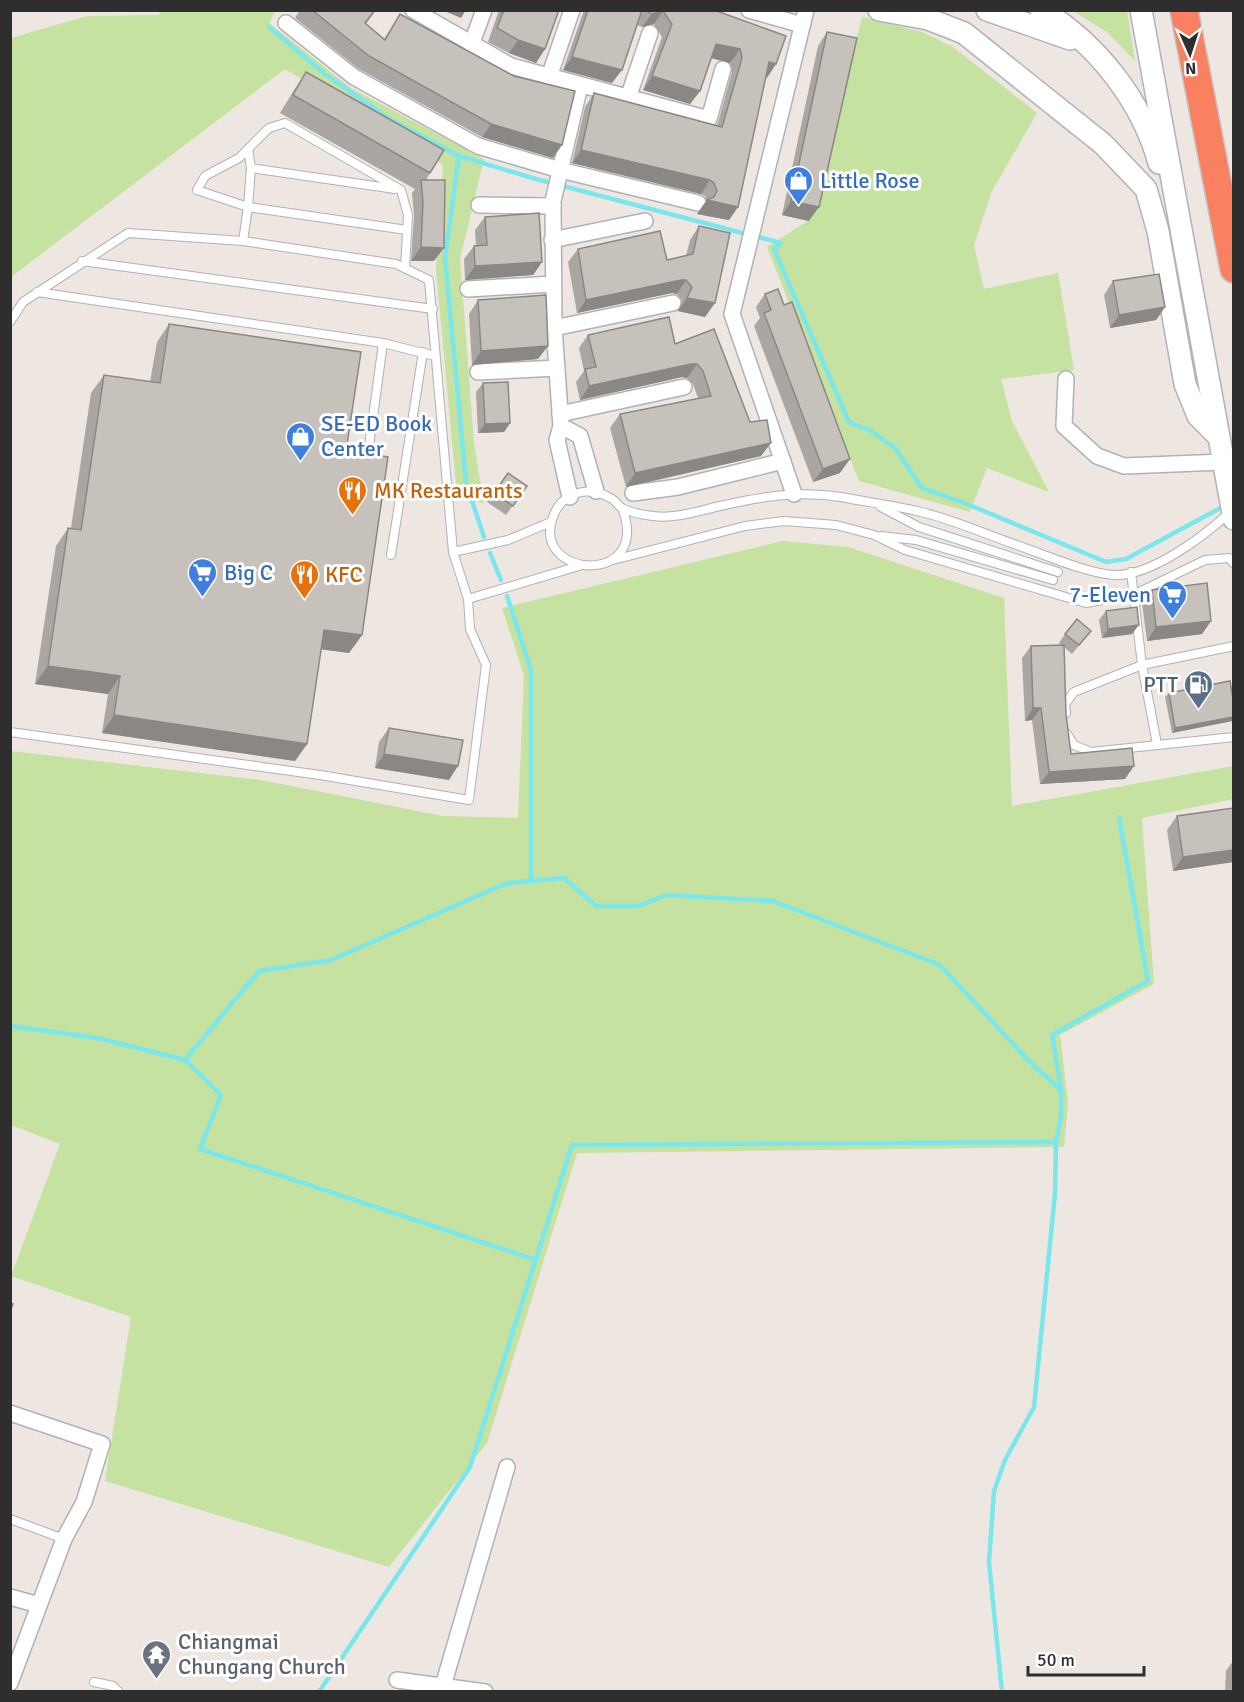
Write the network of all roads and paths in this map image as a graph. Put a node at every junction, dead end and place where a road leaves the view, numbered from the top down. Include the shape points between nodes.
1 (414, 10) edge
2 (484, 10) edge
3 (572, 10) edge
4 (749, 10) edge
5 (879, 10) edge
6 (987, 10) edge
7 (1041, 10) edge
8 (1141, 10) edge
9 (1185, 10) edge
10 (804, 18) edge
11 (286, 23) dead end
12 (650, 33) dead end
13 (471, 45) junction
14 (1087, 46) junction
15 (723, 69) dead end
16 (549, 77) junction
17 (580, 86) junction
18 (628, 98) junction
19 (248, 149) junction
20 (251, 168) junction
21 (559, 173) junction
22 (401, 190) junction
23 (553, 203) junction
24 (698, 203) dead end
25 (478, 205) dead end
26 (248, 207) junction
27 (645, 221) dead end
28 (407, 230) junction
29 (552, 240) junction
30 (243, 241) junction
31 (82, 261) junction
32 (405, 268) junction
33 (1233, 269) edge
34 (1188, 270) junction
35 (553, 284) junction
36 (468, 289) dead end
37 (37, 292) junction
38 (674, 303) dead end
39 (433, 309) junction
40 (10, 322) edge
41 (555, 328) junction
42 (383, 343) junction
43 (423, 352) junction
44 (435, 356) junction
45 (557, 368) junction
46 (478, 372) dead end
47 (1066, 379) dead end
48 (684, 387) dead end
49 (561, 420) junction
50 (1219, 437) junction
51 (367, 461) edge
52 (783, 461) junction
53 (1223, 462) junction
54 (596, 491) junction
55 (633, 493) dead end
56 (794, 494) junction
57 (570, 497) junction
58 (874, 504) junction
59 (621, 508) junction
60 (1233, 514) edge
61 (551, 522) junction
62 (874, 536) junction
63 (453, 552) junction
64 (391, 555) dead end
65 (612, 560) junction
66 (1233, 564) edge
67 (579, 566) junction
68 (1058, 572) dead end
69 (1131, 572) junction
70 (1053, 580) dead end
71 (1135, 594) junction
72 (468, 599) junction
73 (1233, 646) edge
74 (1142, 665) junction
75 (10, 732) edge
76 (1233, 737) edge
77 (1157, 744) junction
78 (10, 1413) edge
79 (507, 1467) dead end
80 (10, 1520) edge
81 (64, 1539) junction
82 (10, 1596) edge
83 (39, 1605) junction
84 (397, 1680) dead end
85 (94, 1682) dead end
86 (10, 1683) edge
87 (443, 1686) junction
88 (119, 1692) edge
89 (485, 1692) edge

1 - 13 street
2 - 13 street
3 - 16 street
4 - 10 street
5 - 50 main road via 928,19 964,33 1103,144 1146,189 1158,231 1185,384 1198,416
6 - 14 main road
7 - 14 main road
8 - 34 main road
9 - 33 highway
10 - 52 street via 732,306 733,321
11 - 21 street via 354,77 478,146
12 - 18 street
13 - 16 street via 511,66
14 - 34 main road via 1113,74 1136,109 1155,150
15 - 18 street via 710,119
16 - 17 street
17 - 18 street
17 - 21 street
19 - 20 lane
19 - 22 lane via 269,128 285,123
19 - 26 lane via 205,176 197,190
20 - 22 lane
20 - 26 lane
21 - 23 street
21 - 24 street
22 - 28 lane via 408,215
23 - 25 street
23 - 29 street
26 - 28 lane
26 - 30 lane
27 - 29 street
28 - 32 lane
29 - 35 street
30 - 31 lane via 128,233
30 - 32 lane
31 - 37 lane
31 - 39 lane
32 - 39 lane via 429,280
34 - 50 main road
35 - 36 street
35 - 41 street
37 - 40 lane via 23,302
37 - 42 lane
38 - 41 street
39 - 44 lane
41 - 45 street
42 - 43 lane
42 - 51 lane
43 - 44 lane
43 - 64 lane
44 - 63 lane
45 - 46 street
45 - 49 street
47 - 53 street via 1064,426 1097,456 1124,466
48 - 49 street
49 - 54 street via 580,436
49 - 57 street via 557,440
50 - 53 main road
52 - 55 street via 678,487
52 - 56 street
53 - 60 main road
54 - 57 lane via 586,490
54 - 59 lane via 614,499
56 - 58 lane
56 - 59 lane via 672,517
57 - 61 lane via 559,505
58 - 68 lane via 919,527
58 - 69 lane via 917,511 1099,572
59 - 65 lane via 627,530 624,544
60 - 69 lane via 1205,535 1146,568
61 - 63 lane via 508,540
61 - 67 lane via 553,543 563,558
62 - 65 lane via 836,525 784,521 745,526
62 - 70 lane via 916,540
62 - 71 lane via 904,550 1076,600 1095,602
63 - 72 lane
65 - 67 lane
66 - 71 lane via 1229,558 1213,558
67 - 72 lane
69 - 71 lane
71 - 74 lane
72 - 75 lane via 470,629 486,665 469,800
73 - 74 lane
74 - 77 lane
74 - 77 lane via 1074,692 1065,704 1067,738 1091,752
76 - 77 lane
78 - 81 street via 102,1444 84,1502
79 - 87 street
80 - 81 lane
81 - 83 street
82 - 83 street
83 - 86 street
84 - 87 street
85 - 88 lane via 113,1686
87 - 89 street

